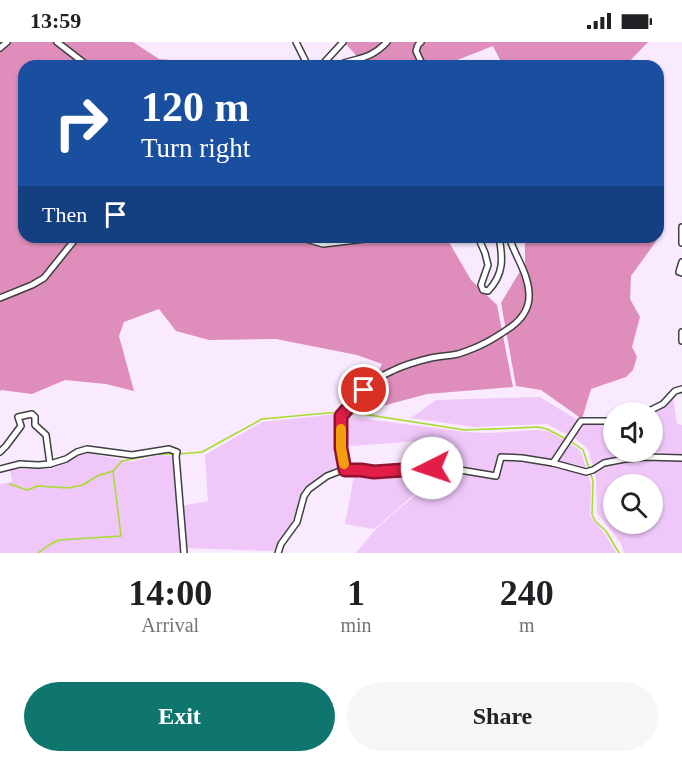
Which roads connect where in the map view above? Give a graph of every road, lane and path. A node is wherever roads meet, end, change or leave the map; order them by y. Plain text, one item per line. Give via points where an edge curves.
1 (7, 42) edge
2 (57, 42) edge
3 (296, 42) edge
4 (343, 42) edge
5 (387, 42) edge
6 (421, 42) edge
7 (0, 48) edge
8 (80, 60) edge
9 (305, 60) edge
10 (326, 60) edge
11 (359, 60) edge
12 (420, 60) edge
13 (682, 228) edge
14 (72, 243) edge
15 (481, 243) edge
16 (499, 243) edge
17 (512, 243) edge
18 (682, 243) edge
19 (682, 262) edge
20 (682, 273) edge
21 (0, 298) edge
22 (682, 333) edge
23 (682, 341) edge
24 (682, 389) edge
25 (663, 404) edge
26 (603, 421) edge
27 (0, 452) edge
28 (682, 458) edge
29 (553, 463) junction
30 (50, 464) junction
31 (0, 469) edge
32 (345, 470) junction
33 (184, 553) edge
34 (278, 553) edge

1 - 7 street
2 - 8 street
3 - 9 street
4 - 10 street
5 - 11 street
6 - 12 street via 416,51
13 - 18 street
14 - 21 street via 44,278
15 - 16 street via 488,266 481,285 488,291 497,281 501,267
17 - 32 street via 530,294 519,321 484,344 409,364 378,378 341,416
19 - 20 street
22 - 23 street
24 - 25 street
26 - 29 street via 581,421
27 - 30 street via 21,426 18,417 32,414 35,425 46,435
28 - 29 street via 624,459 586,472
29 - 32 street via 501,457 496,476 442,467
30 - 31 street
30 - 33 street via 87,450 132,455 169,449 177,452
32 - 34 street via 327,476 309,489 297,522

